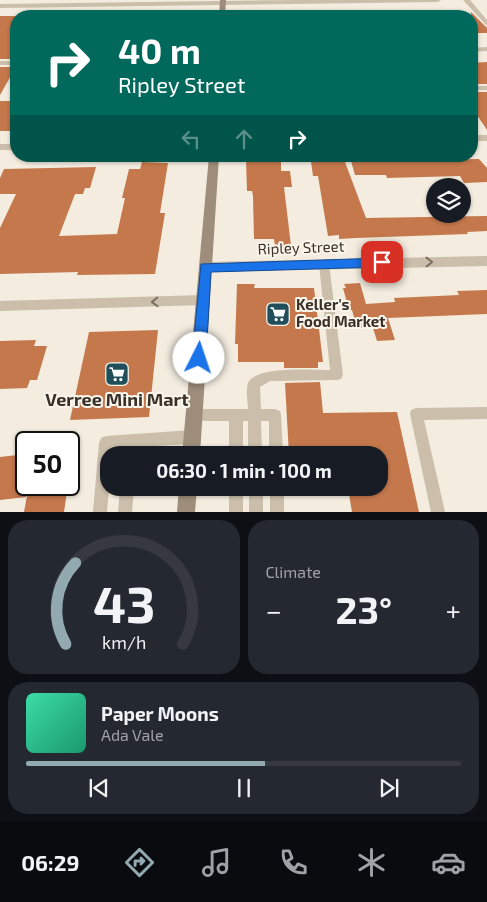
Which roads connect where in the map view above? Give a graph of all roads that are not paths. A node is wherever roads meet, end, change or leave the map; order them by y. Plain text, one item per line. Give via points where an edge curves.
1 (438, 0) edge
2 (466, 0) edge
3 (223, 2) edge
4 (0, 6) edge
5 (475, 10) edge
6 (478, 14) edge
7 (487, 24) edge
8 (214, 162) edge
9 (487, 261) edge
10 (324, 264) junction
11 (205, 267) junction
12 (203, 300) junction
13 (0, 306) edge
14 (487, 413) edge
15 (236, 414) junction
16 (254, 414) junction
17 (194, 415) junction
18 (192, 437) junction
19 (106, 446) edge
20 (119, 446) edge
21 (143, 446) edge
22 (192, 446) edge
23 (236, 446) edge
24 (255, 446) edge
25 (276, 446) edge
26 (101, 496) edge
27 (126, 496) edge
28 (187, 496) edge
29 (236, 496) edge
30 (256, 496) edge
31 (277, 496) edge
32 (100, 512) edge
33 (125, 512) edge
34 (186, 512) edge
35 (236, 512) edge
36 (256, 512) edge
37 (277, 512) edge
38 (438, 512) edge

1 - 3 street
2 - 5 street
3 - 4 street
6 - 7 street
8 - 11 main road
10 -> 9 street, Ripley Street
10 - 11 street, Ripley Street
10 - 16 lane via 337,375 270,376 254,384
11 - 12 main road
12 -> 13 street
12 - 17 main road
14 - 38 lane via 416,414
15 - 16 lane
15 - 17 lane
15 - 23 lane
16 - 24 lane
16 - 25 lane via 275,415
17 - 18 main road
18 - 21 lane
18 - 22 main road
19 - 20 lane
26 - 32 lane
27 - 33 lane
28 - 34 main road
29 - 35 lane
30 - 36 lane
31 - 37 lane

